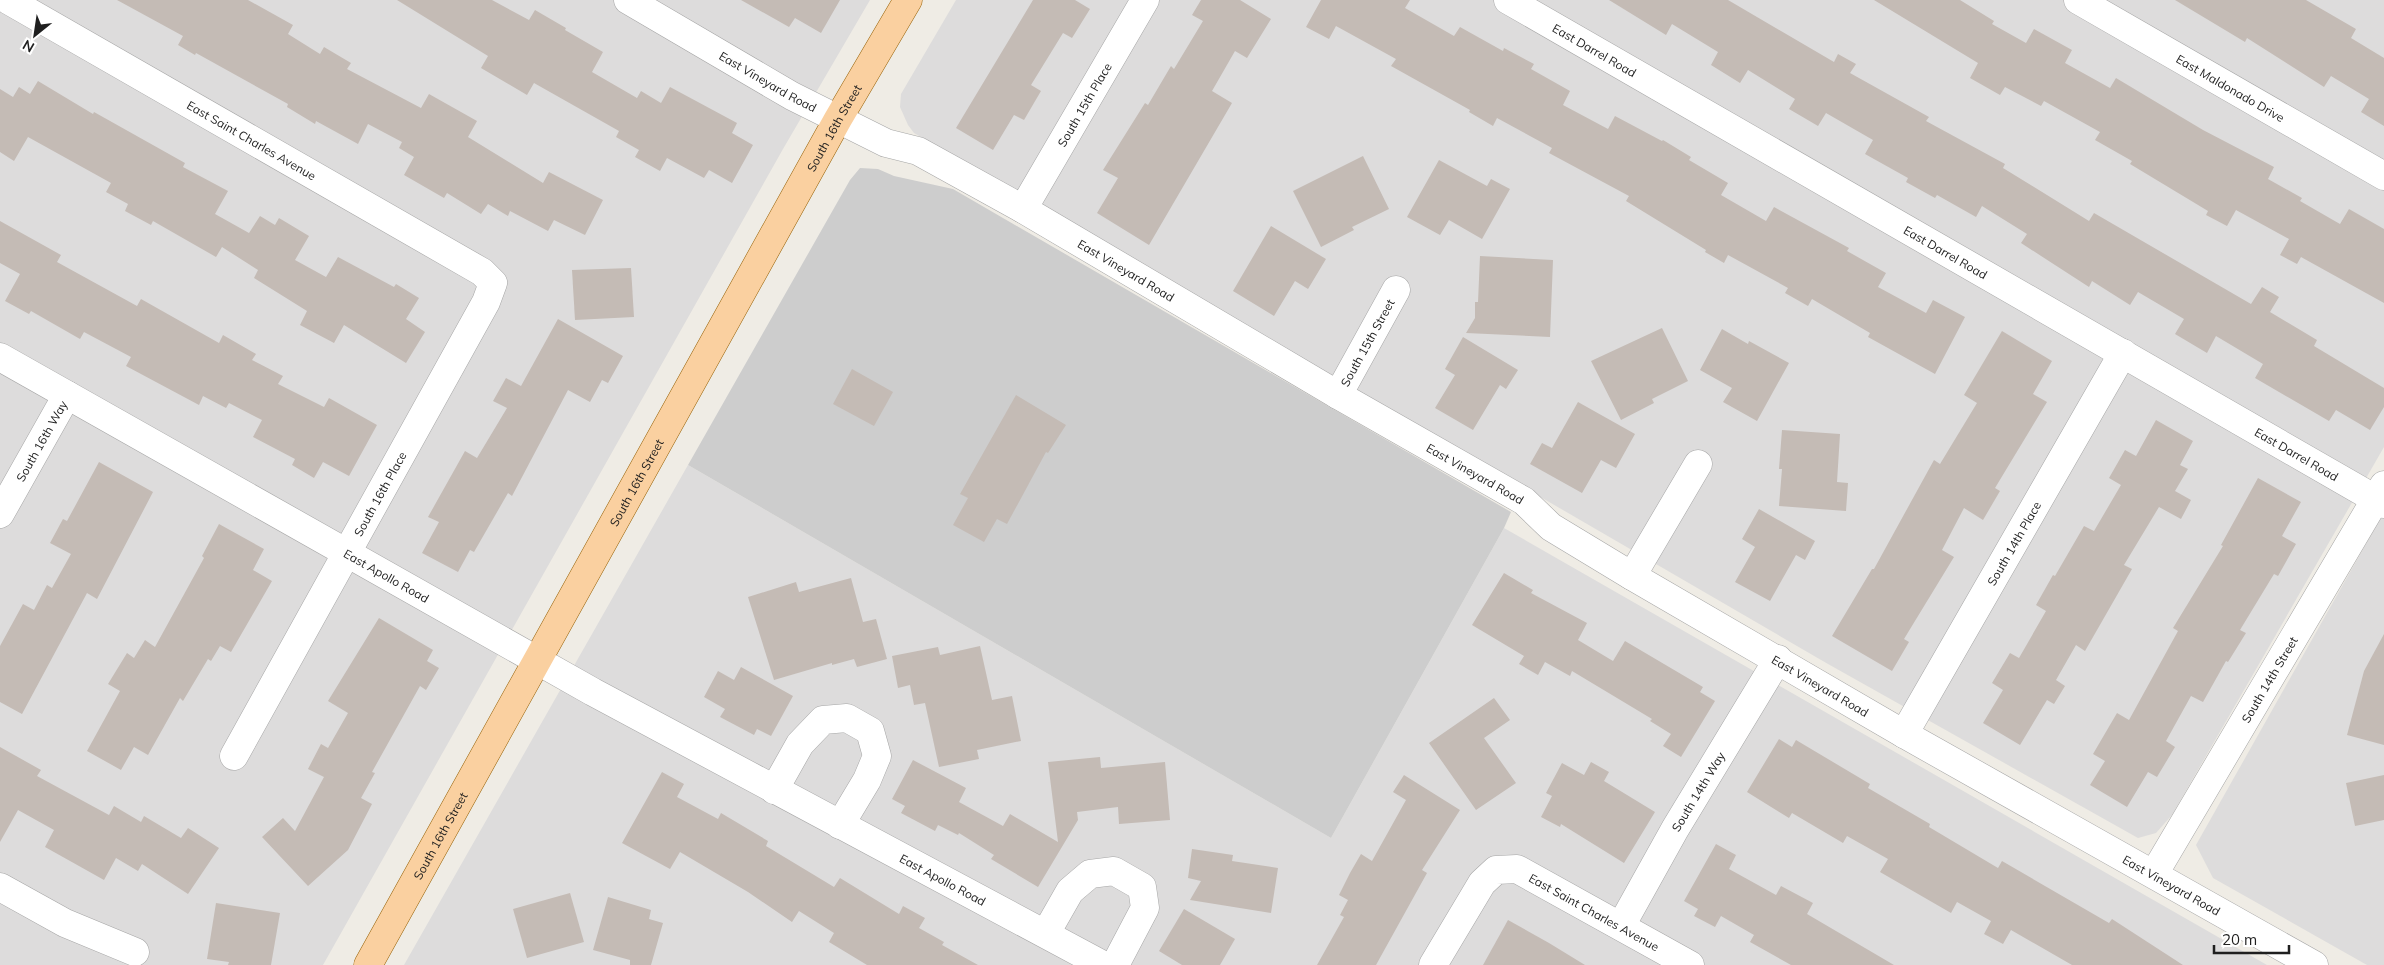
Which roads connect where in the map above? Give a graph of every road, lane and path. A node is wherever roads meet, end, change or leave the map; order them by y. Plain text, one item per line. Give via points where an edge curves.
1 (8, 0) edge
2 (628, 0) edge
3 (908, 0) edge
4 (1145, 0) edge
5 (1508, 0) edge
6 (2078, 0) edge
7 (838, 119) junction
8 (2384, 176) edge
9 (1023, 209) junction
10 (493, 283) joint
11 (1396, 290) dead end
12 (2123, 353) junction
13 (0, 357) edge
14 (67, 395) junction
15 (1338, 395) junction
16 (1698, 464) dead end
17 (2381, 496) edge
18 (0, 514) edge
19 (347, 554) junction
20 (1632, 576) junction
21 (1778, 659) junction
22 (538, 661) junction
23 (1904, 734) junction
24 (234, 756) dead end
25 (774, 790) junction
26 (840, 824) junction
27 (2154, 874) junction
28 (0, 886) edge
29 (1621, 926) junction
30 (1046, 933) junction
31 (135, 952) dead end
32 (368, 965) edge
33 (1103, 965) edge
34 (1115, 965) edge
35 (1433, 965) edge
36 (1690, 965) edge
37 (2314, 965) edge

1 - 10 street, East Saint Charles Avenue via 482,272
2 - 7 street, East Vineyard Road via 792,96
3 - 7 main road, South 16th Street
4 - 9 street, South 15th Place
5 - 12 street, East Darrel Road
6 - 8 street, East Maldonado Drive
7 - 9 street, East Vineyard Road via 886,143 918,151
7 - 22 main road, South 16th Street
9 - 15 street, East Vineyard Road
10 - 19 street, South 16th Place via 486,302
11 - 15 street, South 15th Street
12 - 17 street, East Darrel Road
12 - 23 street, South 14th Place
13 - 14 street, East Apollo Road
14 - 18 street, South 16th Way
14 - 19 street, East Apollo Road
15 - 20 street, East Vineyard Road via 1524,501 1551,527
16 - 20 street
17 - 27 street, South 14th Street
19 - 22 street, East Apollo Road
19 - 24 street, South 16th Place
20 - 21 street, East Vineyard Road
21 - 23 street, East Vineyard Road
21 - 29 street, South 14th Way via 1675,829
22 - 25 street, East Apollo Road
22 - 32 main road, South 16th Street
23 - 27 street, East Vineyard Road
25 - 26 street, East Apollo Road
25 - 26 street via 800,744 823,720 847,718 870,731 877,756 867,780
26 - 30 street, East Apollo Road
27 - 37 street, East Vineyard Road
28 - 31 street via 65,923
29 - 35 street, East Saint Charles Avenue via 1517,868 1496,870 1482,884
29 - 36 street, East Saint Charles Avenue
30 - 33 street, East Apollo Road
30 - 34 street via 1070,892 1090,874 1114,871 1142,887 1145,908

